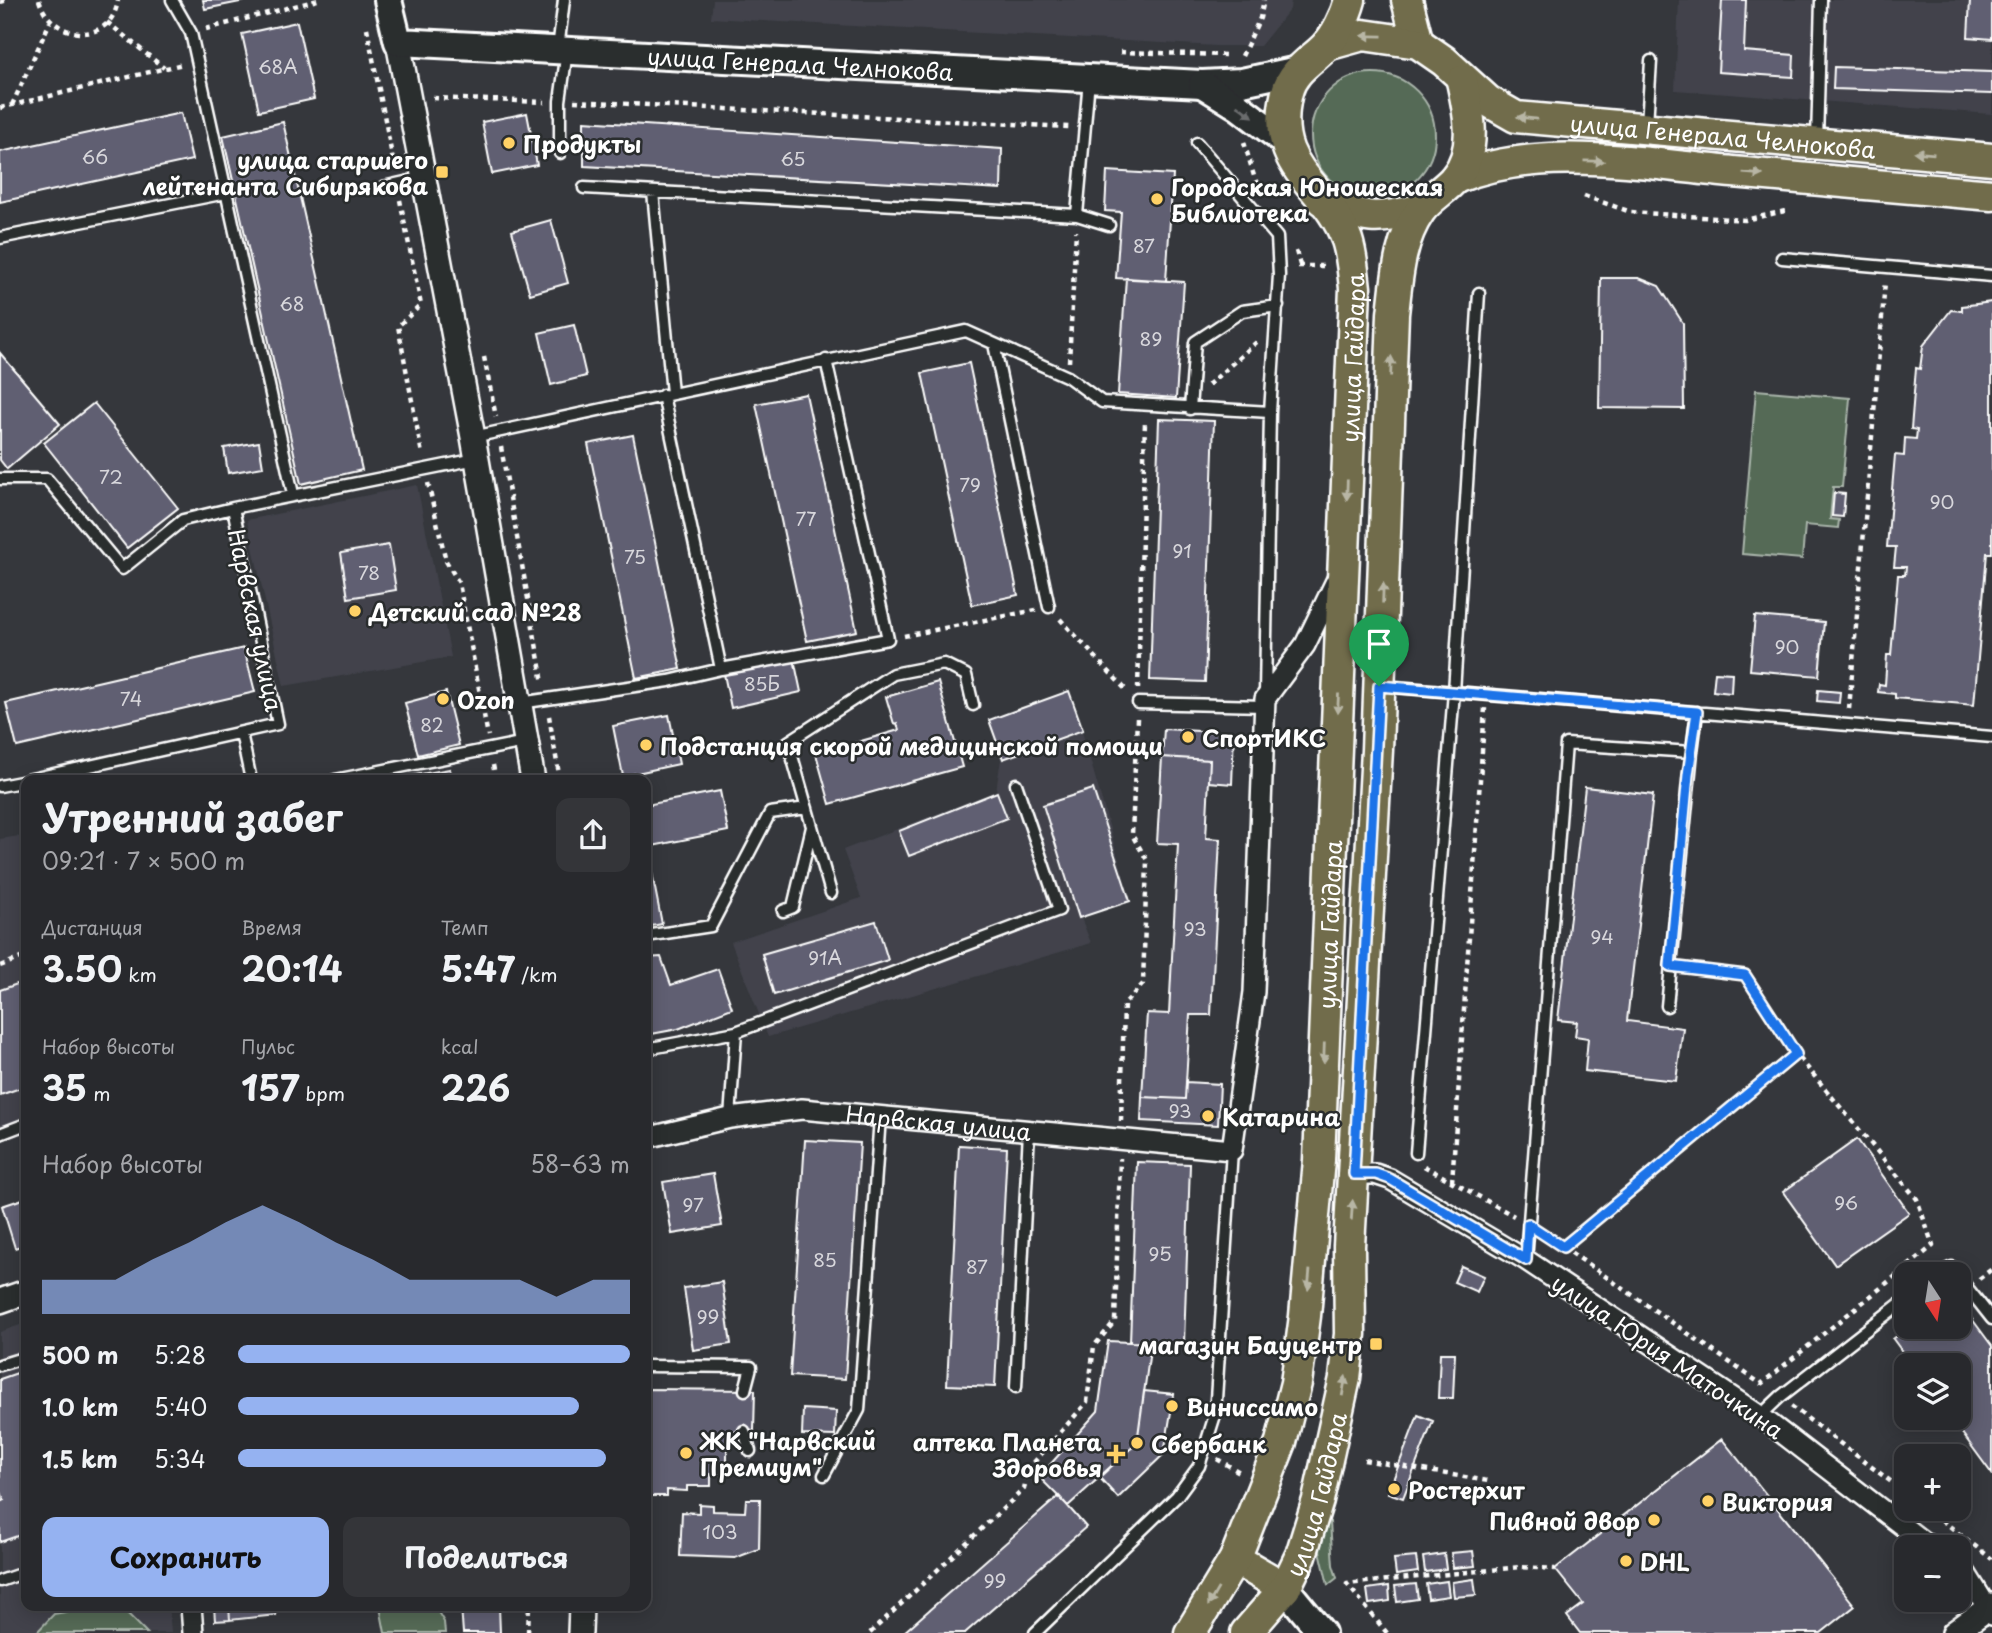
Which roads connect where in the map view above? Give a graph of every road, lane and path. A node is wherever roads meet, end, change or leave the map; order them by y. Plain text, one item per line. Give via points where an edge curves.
1 (9, 0) edge
2 (39, 0) edge
3 (118, 0) edge
4 (172, 0) edge
5 (318, 0) edge
6 (388, 0) edge
7 (564, 0) edge
8 (1264, 0) edge
9 (1350, 0) edge
10 (1407, 0) edge
11 (1821, 0) edge
12 (0, 2) edge
13 (365, 21) dead end
14 (50, 22) junction
15 (107, 22) junction
16 (191, 33) junction
17 (398, 42) junction
18 (1418, 43) junction
19 (1327, 45) junction
20 (562, 50) junction
21 (1244, 56) dead end
22 (197, 60) junction
23 (1651, 61) dead end
24 (165, 68) junction
25 (1298, 70) junction
26 (1089, 76) junction
27 (1462, 81) junction
28 (1202, 84) junction
29 (433, 98) dead end
30 (559, 100) junction
31 (12, 105) junction
32 (1240, 107) junction
33 (0, 108) edge
34 (1077, 128) dead end
35 (1647, 128) junction
36 (1285, 142) junction
37 (1197, 143) dead end
38 (1817, 144) junction
39 (560, 153) dead end
40 (1992, 159) edge
41 (424, 178) junction
42 (1455, 178) junction
43 (397, 184) junction
44 (383, 187) dead end
45 (584, 188) dead end
46 (653, 192) junction
47 (226, 193) junction
48 (1992, 195) edge
49 (1584, 196) dead end
50 (1267, 199) dead end
51 (1322, 200) junction
52 (1421, 209) junction
53 (1786, 211) dead end
54 (1077, 215) junction
55 (1109, 225) dead end
56 (0, 238) edge
57 (1294, 244) dead end
58 (1782, 258) dead end
59 (1329, 266) dead end
60 (1886, 267) junction
61 (1992, 276) edge
62 (1479, 293) dead end
63 (1278, 306) junction
64 (1275, 330) junction
65 (994, 344) junction
66 (826, 360) junction
67 (1068, 377) junction
68 (667, 394) junction
69 (1191, 397) junction
70 (1145, 407) junction
71 (1190, 409) junction
72 (1270, 412) junction
73 (474, 448) junction
74 (425, 468) junction
75 (0, 480) edge
76 (293, 494) junction
77 (233, 508) junction
78 (1345, 562) junction
79 (1049, 607) junction
80 (888, 639) junction
81 (721, 669) junction
82 (1379, 686) junction
83 (1454, 692) junction
84 (1486, 695) junction
85 (545, 697) junction
86 (1264, 702) junction
87 (519, 703) junction
88 (1138, 703) junction
89 (973, 705) dead end
90 (1697, 712) junction
91 (1848, 725) junction
92 (241, 733) junction
93 (1992, 737) edge
94 (526, 742) junction
95 (491, 749) junction
96 (1692, 752) junction
97 (54, 775) edge
98 (250, 775) edge
99 (360, 775) edge
100 (495, 775) edge
101 (532, 775) edge
102 (559, 775) edge
103 (21, 782) edge
104 (1016, 784) dead end
105 (0, 786) edge
106 (807, 808) junction
107 (812, 826) junction
108 (831, 894) dead end
109 (783, 911) dead end
110 (651, 935) edge
111 (21, 958) edge
112 (0, 966) edge
113 (1670, 966) junction
114 (1667, 1006) dead end
115 (736, 1032) junction
116 (651, 1048) edge
117 (1796, 1054) junction
118 (880, 1117) junction
119 (730, 1118) junction
120 (21, 1126) edge
121 (1029, 1131) junction
122 (0, 1134) edge
123 (651, 1138) edge
124 (1121, 1140) junction
125 (1233, 1150) junction
126 (1417, 1158) joint
127 (1354, 1174) junction
128 (1452, 1182) junction
129 (1528, 1224) junction
130 (1563, 1247) junction
131 (1526, 1260) junction
132 (1971, 1293) edge
133 (21, 1294) edge
134 (0, 1301) edge
135 (1894, 1308) edge
136 (1992, 1319) edge
137 (21, 1359) edge
138 (0, 1365) edge
139 (651, 1366) edge
140 (1761, 1384) junction
141 (1016, 1387) dead end
142 (745, 1390) dead end
143 (1780, 1397) junction
144 (1760, 1416) junction
145 (744, 1431) dead end
146 (750, 1451) dead end
147 (1204, 1451) junction
148 (1364, 1460) dead end
149 (824, 1475) dead end
150 (1253, 1478) dead end
151 (1488, 1481) dead end
152 (1894, 1484) edge
153 (1943, 1521) edge
154 (1914, 1535) edge
155 (1235, 1559) junction
156 (1992, 1559) edge
157 (1555, 1569) dead end
158 (21, 1574) edge
159 (0, 1581) edge
160 (1971, 1581) edge
161 (1285, 1588) junction
162 (1991, 1610) edge
163 (191, 1611) edge
164 (529, 1611) edge
165 (581, 1611) edge
166 (193, 1633) edge
167 (528, 1633) edge
168 (580, 1633) edge
169 (870, 1633) edge
170 (1035, 1633) edge
171 (1190, 1633) edge
172 (1246, 1633) edge
173 (1322, 1633) edge
174 (1387, 1633) edge
175 (1954, 1633) edge

1 - 12 path
2 - 14 path
3 - 15 path
4 - 16 lane
5 - 16 path
6 - 17 main road
7 - 20 lane
8 - 21 path
9 - 19 main road, улица Гайдара
10 - 18 main road
11 - 38 lane
13 - 43 path
14 - 15 path via 77,34
14 - 31 path
15 - 24 path
16 - 22 lane
17 - 20 main road, улица Генерала Челнокова
17 - 41 street
18 -> 19 main road, улица Гайдара via 1363,35
18 - 27 main road, улица Гайдара
19 - 25 main road, улица Гайдара
20 - 26 main road, улица Генерала Челнокова
20 - 30 lane
22 - 24 path
22 - 47 lane
23 - 35 lane
24 - 31 path
25 - 28 main road, улица Генерала Челнокова via 1242,82
25 - 36 main road, улица Гайдара via 1287,90
26 - 28 main road, улица Генерала Челнокова
26 - 54 lane
35 -> 27 main road, улица Генерала Челнокова via 1516,117
27 - 42 main road, улица Гайдара via 1471,120 1469,155
28 - 32 main road, улица Генерала Челнокова
29 - 30 path
30 - 34 path
30 - 39 lane
31 - 33 path
32 -> 36 main road, улица Генерала Челнокова
32 - 50 path via 1234,127
35 - 38 main road, улица Генерала Челнокова
36 - 51 main road, улица Гайдара via 1293,163
37 - 63 lane via 1277,237
40 -> 38 main road, улица Генерала Челнокова
41 - 43 lane
41 - 73 street
42 -> 48 main road, улица Генерала Челнокова via 1485,166 1514,162 1597,160
42 - 52 main road, улица Гайдара
43 - 44 lane
43 - 74 path via 421,304 398,326
45 - 46 lane
46 - 54 lane
46 - 68 lane
47 - 56 lane
47 - 76 lane
49 - 53 path via 1631,212 1745,219
51 - 52 main road, улица Гайдара via 1354,215 1384,219
51 -> 78 main road, улица Гайдара via 1346,239 1355,288
82 -> 52 main road, улица Гайдара via 1398,268
54 - 55 lane
54 - 67 path
57 - 59 path via 1300,265
58 - 60 lane
60 - 61 lane
60 - 91 path
62 - 83 lane
63 - 64 lane
63 - 69 lane via 1242,311 1195,342
64 - 69 path
64 - 72 lane
65 - 66 lane, Нарвская улица via 966,331
65 - 67 lane, Нарвская улица
65 - 79 lane
66 - 68 lane, Нарвская улица
66 - 80 lane
67 - 70 lane, Нарвская улица via 1102,402
68 - 73 lane, Нарвская улица
68 - 81 lane
69 - 71 lane
70 - 71 lane, Нарвская улица
70 - 88 path
71 - 72 lane, Нарвская улица
72 - 86 lane
73 - 74 lane, Нарвская улица
73 - 87 street
74 - 76 lane, Нарвская улица
74 - 95 path via 446,561 459,583
75 - 77 lane via 47,479 122,569 183,520
76 - 77 lane, Нарвская улица
77 - 92 lane, Нарвская улица via 278,724
78 - 86 street via 1310,636
78 -> 155 main road, улица Гайдара via 1319,1160 1305,1316 1296,1383 1281,1442
79 - 80 path
79 - 88 path
80 - 81 lane
81 - 85 lane via 669,681
82 - 83 lane
82 - 127 main road, улица Гайдара
83 - 84 lane
83 - 126 lane
84 - 90 lane
84 - 128 path
85 - 87 lane
85 - 102 path
86 - 88 lane
86 - 125 street via 1254,992
87 - 94 street
88 - 124 path via 1132,835 1147,860 1143,984 1124,1004
89 - 106 lane via 966,676 944,664 893,674 788,742
90 - 91 lane
90 - 96 lane
91 - 93 lane
92 - 97 lane, Нарвская улица
92 - 98 lane
94 - 95 lane
94 - 101 street
95 - 99 lane
95 - 100 path
96 - 113 lane
96 - 129 lane via 1566,744
103 - 105 lane, Нарвская улица
104 - 115 lane via 1059,909
106 - 107 lane
106 - 110 lane via 770,813 711,926
107 - 108 lane
107 - 109 lane via 793,907
111 - 112 path
113 - 114 lane
113 - 117 path via 1745,975
115 - 116 lane
115 - 119 lane
117 - 130 path
117 - 140 path via 1917,1199 1933,1246
118 - 119 street, Нарвская улица via 802,1109
118 - 121 street, Нарвская улица
118 - 149 lane via 859,1410
119 - 123 street, Нарвская улица
120 - 122 lane
121 - 124 street, Нарвская улица
121 - 141 lane
124 - 125 street, Нарвская улица
124 - 169 path via 1115,1321 1094,1346 1087,1402 1028,1469 1024,1489
125 - 147 lane via 1216,1415
126 - 128 path
127 - 131 street, улица Юрия Маточкина via 1390,1179
161 -> 127 main road, улица Гайдара via 1318,1500 1345,1378
128 - 129 path
129 - 130 path
129 - 131 lane
130 - 140 path
131 - 144 street, улица Юрия Маточкина
132 - 136 lane
133 - 134 street
135 - 143 lane
137 - 138 lane
139 - 142 lane via 751,1367
140 - 143 path
143 - 144 lane
143 - 152 path
144 - 154 street, улица Юрия Маточкина
145 - 146 lane
147 - 150 path
147 - 170 lane via 1177,1496
148 - 151 path
153 - 156 path
155 - 161 main road
155 -> 171 main road, улица Гайдара
157 - 174 path via 1520,1567 1347,1584
158 - 159 lane
160 - 162 street
161 - 172 main road, улица Гайдара
161 - 173 main road
162 - 175 street
163 - 166 street
164 - 167 path
165 - 168 street

